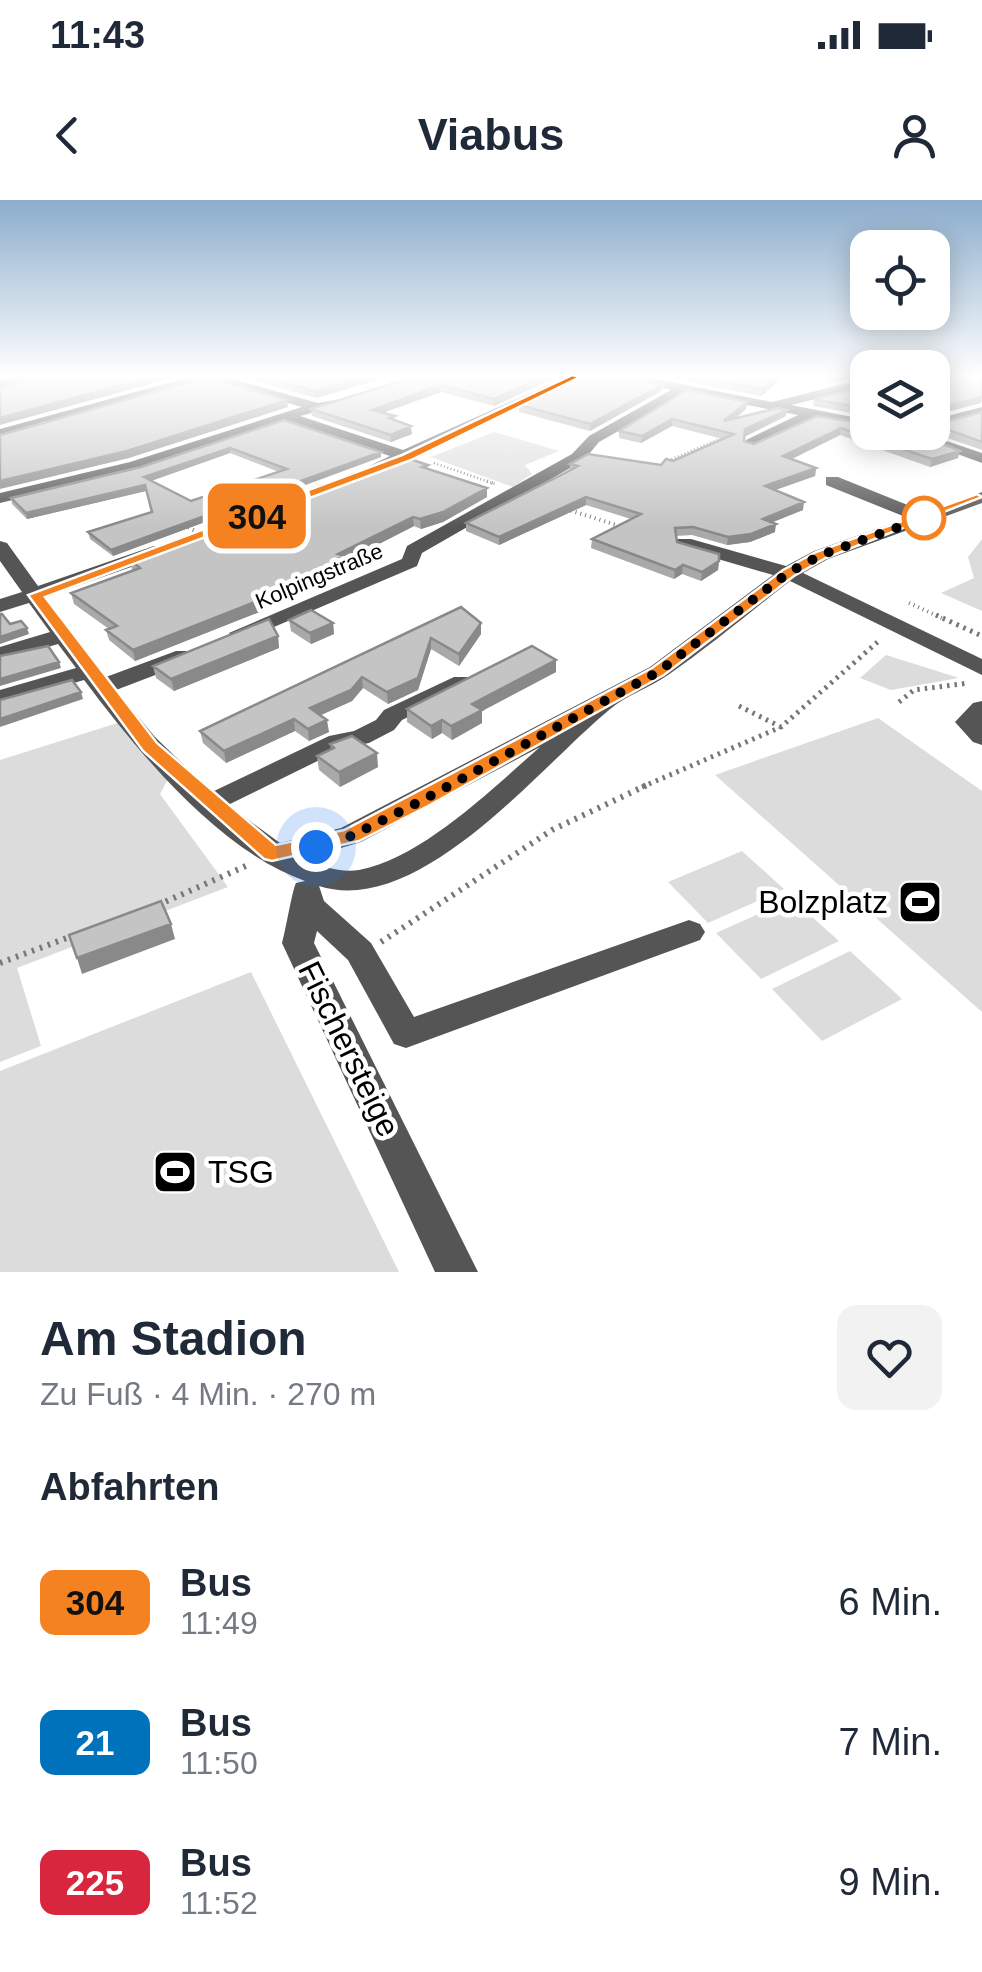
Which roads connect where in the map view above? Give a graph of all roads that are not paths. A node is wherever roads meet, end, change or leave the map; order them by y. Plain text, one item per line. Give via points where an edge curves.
1 (25, 427) edge
2 (252, 427) edge
3 (317, 427) edge
4 (471, 427) edge
5 (615, 427) edge
6 (786, 427) edge
7 (0, 434) edge
8 (349, 438) junction
9 (751, 444) edge
10 (322, 446) edge
11 (950, 447) edge
12 (407, 458) junction
13 (982, 458) edge
14 (832, 481) dead end
15 (357, 483) edge
16 (982, 497) edge
17 (0, 498) edge
18 (924, 518) junction
19 (203, 535) edge
20 (684, 543) edge
21 (0, 547) edge
22 (788, 573) junction
23 (36, 595) junction
24 (0, 606) edge
25 (64, 635) junction
26 (0, 654) edge
27 (982, 668) edge
28 (97, 678) junction
29 (462, 682) edge
30 (0, 698) edge
31 (602, 703) junction
32 (982, 708) edge
33 (982, 737) edge
34 (211, 802) junction
35 (272, 854) junction
36 (307, 888) junction
37 (689, 932) dead end
38 (457, 1272) edge

1 - 7 street
2 - 17 street via 135,466
3 - 8 street
4 - 12 street
5 - 28 street, Kolpingstraße via 585,446 592,454 414,550 410,562 210,646
6 - 9 street
8 - 10 street
8 - 12 street
11 - 13 street
12 - 15 street
14 - 18 street
16 - 18 street
18 - 22 street
19 - 23 street
20 - 22 street
21 - 23 street
22 - 27 street
22 - 31 street via 658,672
23 - 24 street
23 - 25 street
25 - 26 street
25 - 28 street
28 - 30 street, Kolpingstraße
28 - 34 street via 150,747
29 - 34 street via 393,714 360,738 338,741
31 - 35 street via 351,836
31 - 36 street via 513,784 413,858 355,881
32 - 33 street via 967,722
34 - 35 street
35 - 36 street
36 - 37 street via 360,952 406,1034
36 - 38 street, Fischersteige via 298,943

